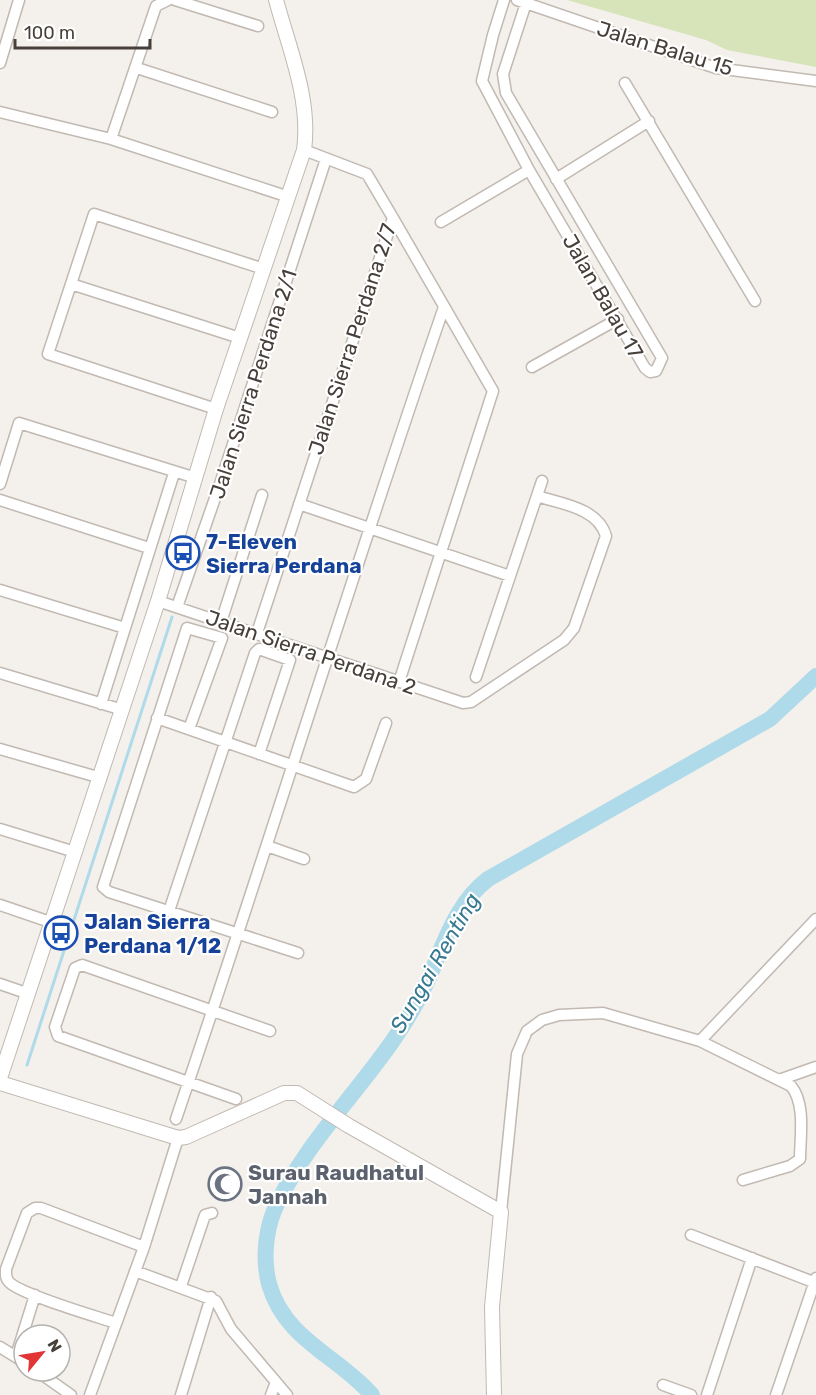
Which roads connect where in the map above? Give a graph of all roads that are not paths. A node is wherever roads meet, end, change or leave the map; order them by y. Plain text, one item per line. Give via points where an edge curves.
1 (19, 0) edge
2 (166, 0) edge
3 (175, 0) edge
4 (276, 0) edge
5 (504, 0) edge
6 (521, 2) edge
7 (258, 26) dead end
8 (5, 29) edge
9 (0, 63) edge
10 (137, 68) junction
11 (816, 81) edge
12 (626, 83) dead end
13 (0, 112) edge
14 (272, 112) dead end
15 (649, 121) junction
16 (111, 139) junction
17 (304, 150) junction
18 (326, 159) junction
19 (529, 170) junction
20 (556, 179) junction
21 (289, 197) junction
22 (393, 218) junction
23 (441, 222) dead end
24 (264, 269) junction
25 (71, 284) junction
26 (755, 301) dead end
27 (444, 307) junction
28 (618, 319) junction
29 (240, 338) junction
30 (532, 367) dead end
31 (216, 409) junction
32 (174, 473) junction
33 (196, 478) junction
34 (542, 481) dead end
35 (0, 484) edge
36 (262, 495) dead end
37 (537, 496) junction
38 (0, 500) edge
39 (299, 504) junction
40 (368, 528) junction
41 (149, 548) junction
42 (440, 552) junction
43 (510, 576) junction
44 (0, 590) edge
45 (159, 601) junction
46 (177, 607) junction
47 (221, 622) junction
48 (125, 628) junction
49 (257, 633) junction
50 (327, 658) junction
51 (0, 673) edge
52 (476, 677) dead end
53 (399, 682) junction
54 (101, 704) junction
55 (123, 710) junction
56 (157, 718) junction
57 (386, 723) dead end
58 (189, 729) junction
59 (226, 742) junction
60 (0, 749) edge
61 (259, 754) junction
62 (294, 766) junction
63 (101, 778) junction
64 (0, 829) edge
65 (267, 846) junction
66 (75, 852) junction
67 (304, 859) dead end
68 (0, 905) edge
69 (169, 911) junction
70 (816, 918) edge
71 (53, 922) junction
72 (238, 933) junction
73 (298, 953) dead end
74 (0, 984) edge
75 (29, 994) junction
76 (212, 1010) junction
77 (270, 1031) dead end
78 (700, 1041) junction
79 (816, 1067) edge
80 (779, 1080) junction
81 (0, 1081) edge
82 (188, 1082) junction
83 (236, 1100) dead end
84 (176, 1119) dead end
85 (178, 1138) junction
86 (743, 1180) dead end
87 (501, 1212) junction
88 (212, 1213) dead end
89 (691, 1235) dead end
90 (144, 1247) junction
91 (752, 1258) junction
92 (135, 1271) junction
93 (3, 1280) edge
94 (815, 1281) edge
95 (181, 1286) junction
96 (35, 1295) junction
97 (211, 1297) junction
98 (225, 1319) junction
99 (28, 1323) edge
100 (116, 1323) junction
101 (202, 1325) junction
102 (276, 1382) junction
103 (54, 1383) edge
104 (663, 1384) dead end
105 (71, 1395) edge
106 (90, 1395) edge
107 (181, 1395) edge
108 (272, 1395) edge
109 (287, 1395) edge
110 (494, 1395) edge
111 (691, 1395) edge
112 (707, 1395) edge
113 (776, 1395) edge

1 - 8 street
2 - 10 street via 156,6
3 - 7 street
4 - 17 street via 305,112
5 - 19 street, Jalan Balau 17 via 482,81
6 - 11 street, Jalan Balau 15 via 716,68
6 - 20 street, Jalan Balau 17 via 503,82
8 - 9 street
10 - 14 street
10 - 16 street
12 - 15 street
13 - 16 street
15 - 20 street
15 - 26 street
16 - 21 street
17 - 18 street, Jalan Sierra Perdana 2/7
17 - 21 street
18 - 22 street, Jalan Sierra Perdana 2/7 via 367,174
18 - 46 street, Jalan Sierra Perdana 2/1
19 - 23 street
19 - 28 street, Jalan Balau 17
20 - 28 street, Jalan Balau 17 via 662,358 656,370 650,372 645,368
21 - 24 street
22 - 27 street
22 - 39 street, Jalan Sierra Perdana 2/7
24 - 25 street via 94,214
24 - 29 street
25 - 29 street
25 - 31 street via 48,354
27 - 40 street
27 - 42 street via 493,392
28 - 30 street
29 - 31 street
31 - 33 street
32 - 33 street
32 - 35 street via 19,423
32 - 41 street
33 - 45 street
34 - 37 street
36 - 47 street
37 - 43 street
37 - 53 street, Jalan Sierra Perdana 2 via 592,514 604,528 606,536 574,628 564,640 471,702 463,703
38 - 41 street
39 - 40 street
39 - 49 street, Jalan Sierra Perdana 2/7
40 - 42 street
40 - 50 street
41 - 48 street
42 - 43 street
42 - 53 street
43 - 52 street
44 - 48 street
45 - 46 street, Jalan Sierra Perdana 2
45 - 55 street
46 - 47 street, Jalan Sierra Perdana 2
47 - 49 street, Jalan Sierra Perdana 2
48 - 54 street
49 - 50 street, Jalan Sierra Perdana 2
50 - 53 street, Jalan Sierra Perdana 2
50 - 62 street
51 - 54 street
54 - 55 street
55 - 63 street
56 - 58 street
56 - 58 street via 187,628 222,638
56 - 69 street via 103,887
57 - 62 street via 366,778 354,786
58 - 59 street
59 - 61 street
59 - 61 street via 255,653 259,649 288,658
59 - 69 street
60 - 63 street
61 - 62 street
62 - 65 street
63 - 66 street
64 - 66 street
65 - 67 street
65 - 72 street
66 - 71 street
68 - 71 street
69 - 72 street
70 - 78 street
71 - 75 street
72 - 73 street
72 - 76 street
74 - 75 street
75 - 81 street
76 - 77 street
76 - 82 street
76 - 82 street via 82,965 75,968 55,1027 58,1036
78 - 80 street
78 - 87 street via 603,1013 559,1015 542,1020 527,1032 517,1054
79 - 80 street
80 - 86 street via 791,1086 800,1106 800,1159 790,1166
81 - 85 street
82 - 83 street
82 - 84 street
85 - 87 street via 284,1093 297,1093
85 - 90 street
87 - 110 street via 492,1307
88 - 95 street via 205,1215
89 - 91 street
90 - 92 street
90 - 93 street via 35,1208 27,1213
91 - 94 street
91 - 112 street
92 - 95 street
92 - 100 street
93 - 96 street
94 - 113 street
95 - 97 street
96 - 99 street
96 - 100 street
97 - 98 street via 220,1304
97 - 101 street
98 - 101 street via 212,1319
98 - 102 street
100 - 106 street
101 - 107 street
102 - 108 street
102 - 109 street
103 - 105 street
104 - 111 street

